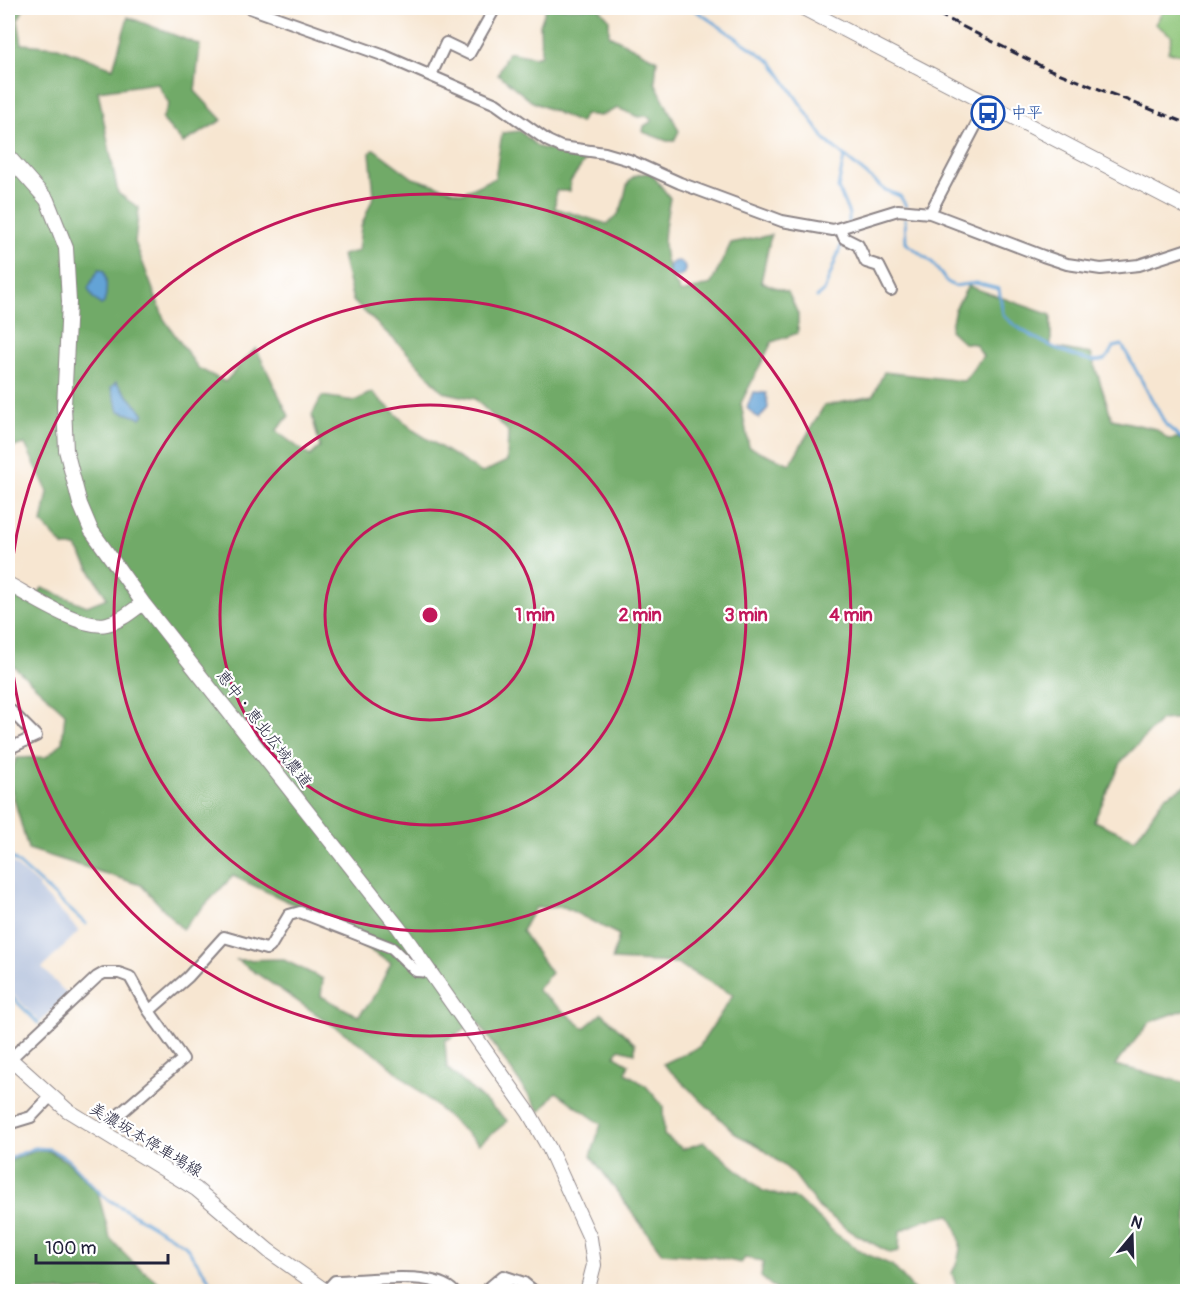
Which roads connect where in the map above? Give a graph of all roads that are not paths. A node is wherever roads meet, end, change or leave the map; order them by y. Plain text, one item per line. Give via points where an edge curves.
1 (250, 8) edge
2 (495, 8) edge
3 (803, 8) edge
4 (269, 10) edge
5 (431, 75) junction
6 (987, 104) junction
7 (8, 156) edge
8 (1188, 208) edge
9 (930, 213) junction
10 (840, 228) junction
11 (1188, 249) edge
12 (891, 290) dead end
13 (8, 584) edge
14 (144, 603) junction
15 (8, 708) edge
16 (8, 749) edge
17 (432, 972) junction
18 (149, 1011) junction
19 (8, 1059) edge
20 (50, 1097) junction
21 (8, 1124) edge
22 (100, 1131) junction
23 (509, 1278) junction
24 (326, 1291) edge
25 (454, 1292) edge
26 (484, 1292) edge
27 (498, 1292) edge
28 (535, 1292) edge
29 (587, 1292) edge

1 - 4 street
2 - 5 street via 469,54 446,43
3 - 6 street
4 - 5 street
5 - 10 street via 496,104 561,147 629,160 782,221 823,230
6 - 8 street
6 - 9 street
7 - 14 street, 恵中・恵北広域農道 via 47,200 66,248 66,450 80,504 91,530
9 - 10 street via 898,210
9 - 11 street via 1043,256 1084,267 1114,270
10 - 12 street via 844,238 858,245 866,262 879,267
13 - 14 street via 88,625 118,621
14 - 17 street, 恵中・恵北広域農道
15 - 16 street via 36,736
17 - 18 street via 416,971 392,948 300,912 289,915 266,949 224,937
17 - 29 street, 恵中・恵北広域農道 via 549,1148 593,1247 593,1276
18 - 19 street via 130,977 104,973
18 - 22 street via 183,1059
19 - 20 street, 美濃坂本停車場線
20 - 21 street via 31,1117
20 - 22 street, 美濃坂本停車場線
22 - 24 street, 美濃坂本停車場線 via 196,1189 269,1251
23 - 26 street via 503,1276
23 - 27 street
23 - 28 street
24 - 25 street via 335,1281 401,1277 445,1284

